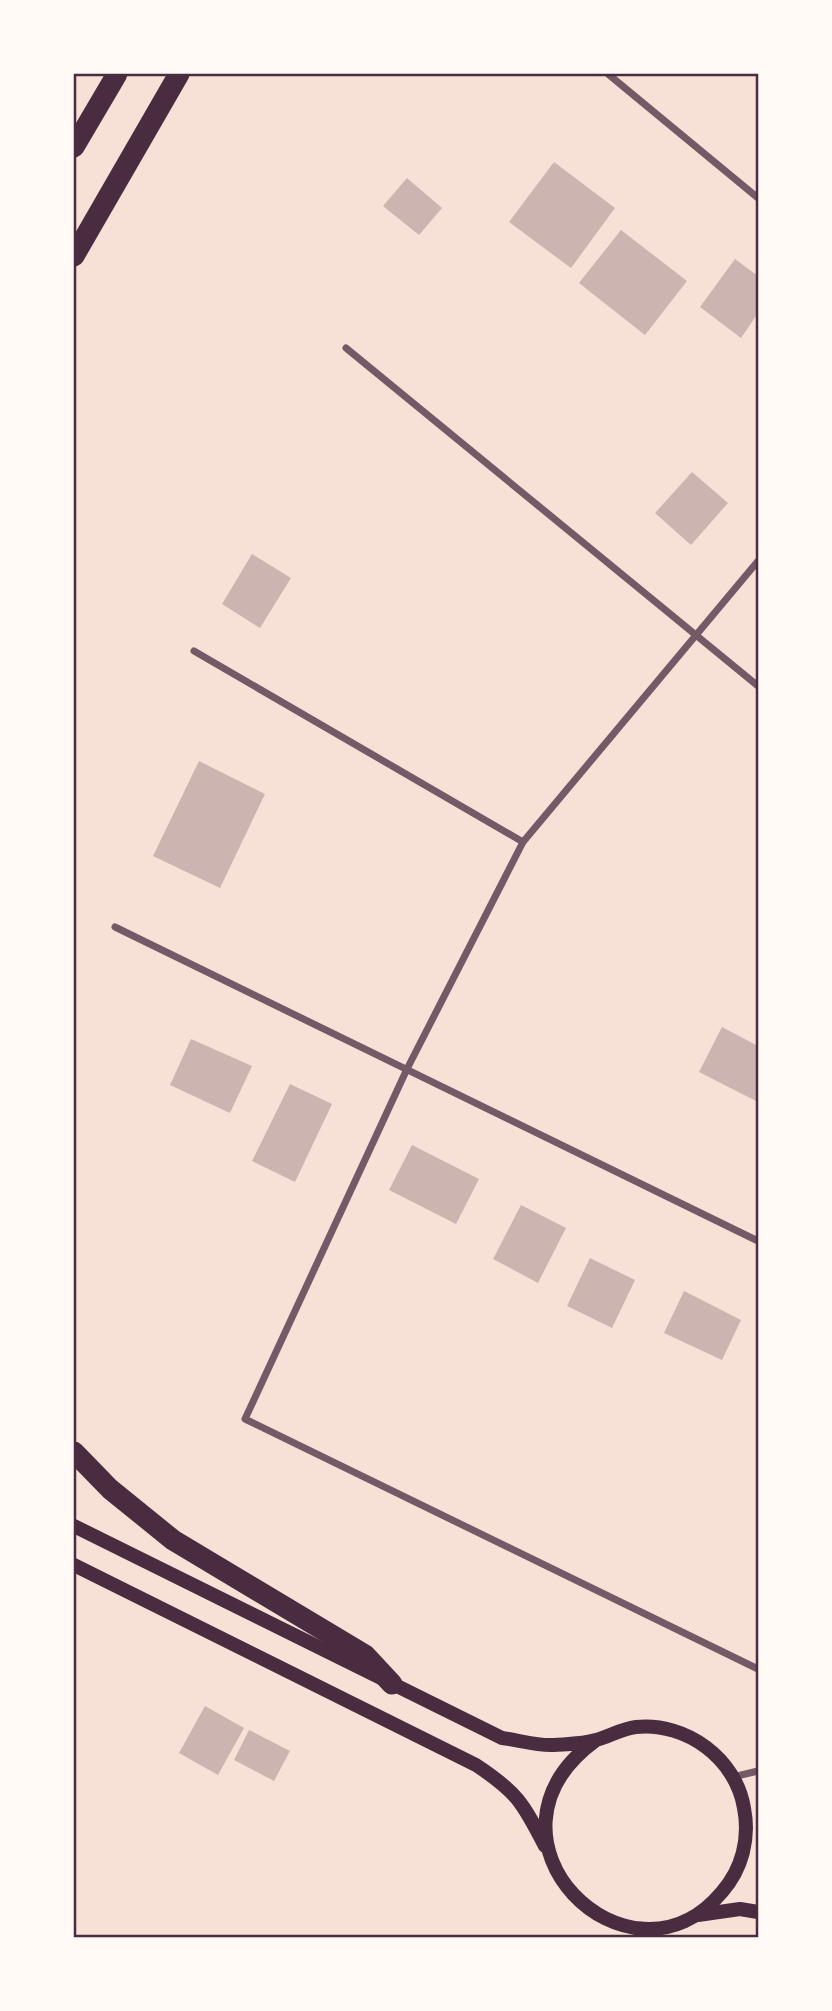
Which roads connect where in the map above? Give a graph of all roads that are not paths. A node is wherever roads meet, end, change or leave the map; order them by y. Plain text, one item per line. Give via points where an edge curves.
1 (117, 74) edge
2 (179, 74) edge
3 (608, 74) edge
4 (74, 146) edge
5 (758, 198) edge
6 (74, 256) edge
7 (346, 348) dead end
8 (758, 561) edge
9 (697, 635) junction
10 (194, 650) dead end
11 (758, 686) edge
12 (523, 842) junction
13 (115, 927) dead end
14 (407, 1069) junction
15 (758, 1241) edge
16 (74, 1452) edge
17 (74, 1526) edge
18 (74, 1565) edge
19 (758, 1669) edge
20 (392, 1684) junction
21 (596, 1740) junction
22 (758, 1771) edge
23 (733, 1777) junction
24 (743, 1798) junction
25 (758, 1835) edge
26 (550, 1857) junction
27 (758, 1912) edge
28 (696, 1915) junction

1 - 4 highway
2 - 6 highway
3 - 5 street
7 - 9 street
8 - 9 street
9 - 11 street
9 - 12 street
10 - 12 street
12 - 14 street
13 - 14 street
14 - 15 street
14 - 19 street via 245,1419
16 - 20 highway via 110,1489 173,1540 365,1655
17 - 20 main road
18 - 26 main road via 476,1765 507,1786 525,1807
20 - 21 main road via 502,1738 552,1745
21 - 23 main road via 638,1727 672,1731 703,1744
21 - 26 main road via 577,1753 552,1791 546,1835
22 - 23 street
23 - 24 main road
24 - 25 main road
24 - 28 main road via 746,1843 740,1864 715,1901
26 - 28 main road via 572,1896 610,1921 654,1928
27 - 28 main road via 740,1909

